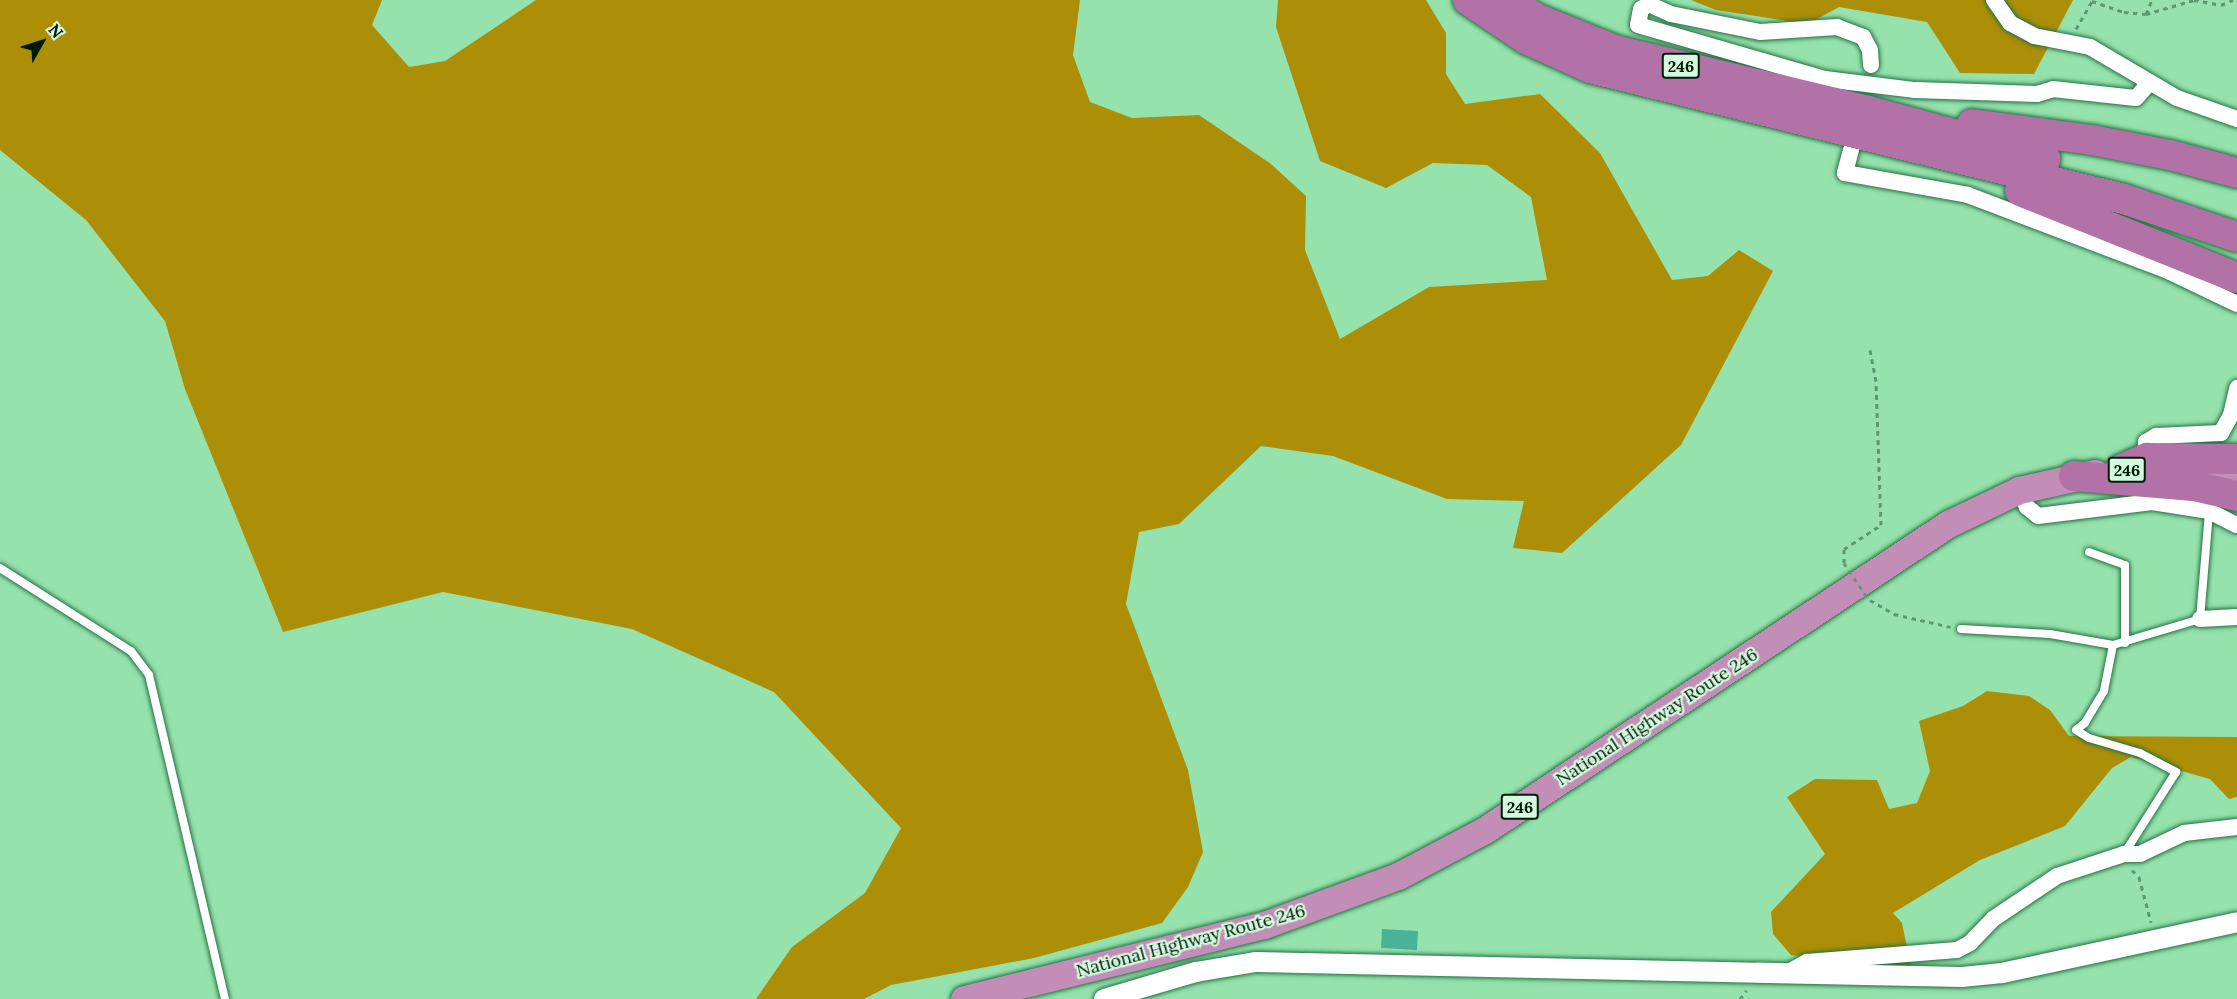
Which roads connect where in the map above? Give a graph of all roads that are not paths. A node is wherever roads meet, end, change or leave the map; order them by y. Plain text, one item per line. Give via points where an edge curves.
1 (1468, 0) edge
2 (1505, 0) edge
3 (1994, 0) edge
4 (1871, 65) dead end
5 (2149, 83) junction
6 (2237, 119) edge
7 (1860, 132) junction
8 (2237, 173) edge
9 (2237, 217) edge
10 (2237, 237) edge
11 (2237, 278) edge
12 (2237, 304) edge
13 (2237, 388) edge
14 (2147, 458) junction
15 (2237, 459) edge
16 (2120, 470) junction
17 (2074, 476) junction
18 (2237, 477) edge
19 (2019, 490) junction
20 (2237, 496) edge
21 (2209, 512) junction
22 (2237, 525) edge
23 (2089, 552) dead end
24 (0, 568) edge
25 (2237, 617) edge
26 (2200, 619) junction
27 (1961, 629) road end
28 (2125, 643) junction
29 (2113, 645) junction
30 (2237, 827) edge
31 (2121, 855) junction
32 (2237, 922) edge
33 (1787, 973) junction
34 (225, 999) edge
35 (964, 999) edge
36 (1104, 999) edge

1 - 7 highway via 1526,39 1590,68
2 - 7 highway, 246 via 1538,19 1615,50
3 - 5 street via 2010,23 2034,36 2090,47
4 - 5 street via 1870,50 1863,37 1837,27 1760,32 1671,14 1649,4 1641,9 1638,25 1825,79 1915,90 2037,94 2053,89 2136,98
5 - 6 street
7 - 8 highway via 2092,140
7 - 9 highway via 2143,185
7 - 10 highway via 2124,199
7 - 11 highway via 2036,196
7 - 12 street via 1845,173 1968,195 2168,271
13 - 14 street via 2231,415 2221,433 2156,436 2146,442
14 - 15 highway
14 - 16 highway
16 - 17 highway, National Highway Route 246 / 246
16 - 18 highway, National Highway Route 246 / 246
17 - 19 highway, National Highway Route 246 / 246
17 - 20 highway via 2194,486
19 - 21 street via 2027,507 2038,516 2152,502
19 - 35 highway, National Highway Route 246 / 246 via 1948,524 1485,830 1398,876 1264,925
21 - 22 street
21 - 26 lane
23 - 28 lane via 2126,565
24 - 34 lane via 131,651 149,675
25 - 26 street
26 - 28 lane
27 - 29 lane via 2050,634
28 - 29 lane
29 - 31 lane via 2104,691 2085,723 2076,730 2089,738 2140,753 2176,772
30 - 31 street via 2184,833 2140,854
31 - 33 street via 2057,876 1993,919 1958,950 1807,962
32 - 33 street via 2002,973 1962,977
33 - 36 street via 1256,962 1196,972

